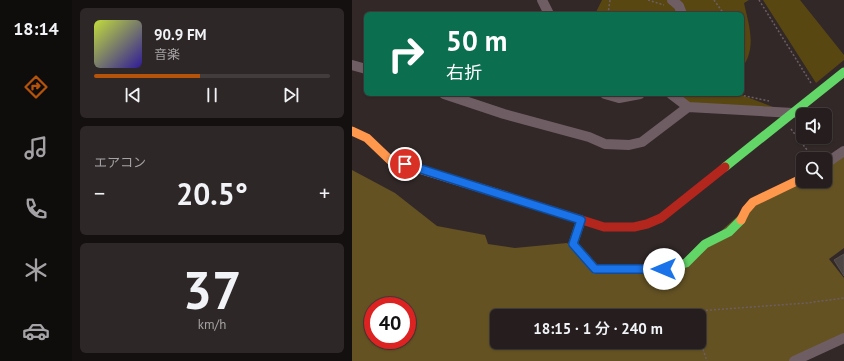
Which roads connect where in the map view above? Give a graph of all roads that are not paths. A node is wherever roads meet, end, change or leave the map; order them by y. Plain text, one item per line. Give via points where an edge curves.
1 (542, 0) edge
2 (672, 0) edge
3 (548, 12) edge
4 (681, 12) edge
5 (352, 65) edge
6 (364, 68) edge
7 (844, 72) edge
8 (450, 96) edge
9 (612, 96) edge
10 (630, 96) edge
11 (674, 96) edge
12 (688, 107) junction
13 (793, 113) junction
14 (352, 131) edge
15 (844, 151) edge
16 (832, 159) edge
17 (796, 181) edge
18 (581, 220) junction
19 (844, 338) edge
20 (794, 361) edge

1 - 3 street
2 - 4 street
5 - 6 street
7 - 13 street
8 - 12 street via 504,114 590,137 605,144 629,145 642,142
9 - 10 street
11 - 12 street
12 - 13 street
13 - 18 street via 661,218 650,224 624,229 604,227
14 - 18 street via 367,138 390,160
15 - 16 street
17 - 18 street via 753,202 740,223 729,232 704,244 686,263 664,269 595,269 573,244
19 - 20 street

